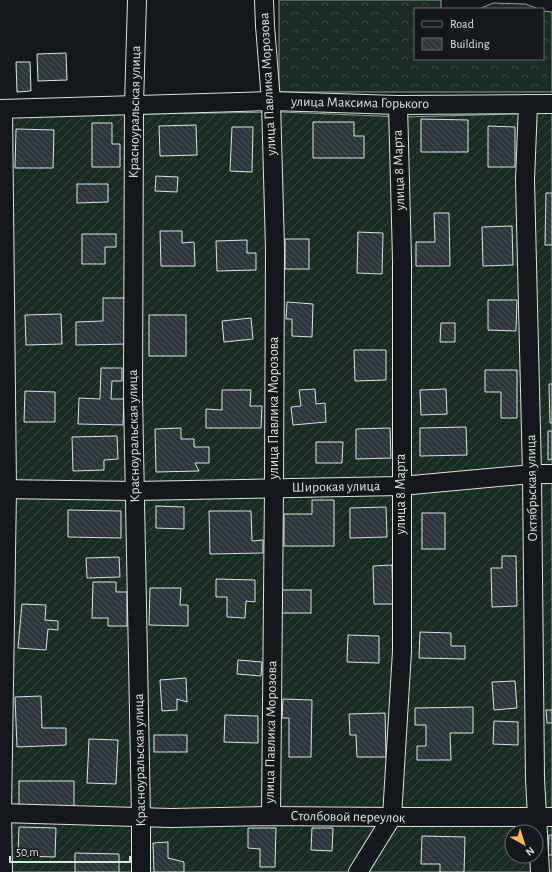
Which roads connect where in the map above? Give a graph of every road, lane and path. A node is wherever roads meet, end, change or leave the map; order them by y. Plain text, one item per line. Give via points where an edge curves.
1 (137, 0) edge
2 (264, 0) edge
3 (271, 101) junction
4 (528, 104) junction
5 (552, 104) edge
6 (134, 105) junction
7 (398, 105) junction
8 (1, 109) edge
9 (532, 474) junction
10 (552, 474) edge
11 (401, 486) junction
12 (274, 488) junction
13 (4, 489) edge
14 (135, 491) junction
15 (1, 813) edge
16 (271, 816) junction
17 (545, 817) edge
18 (141, 818) junction
19 (392, 818) junction
20 (3, 872) edge
21 (141, 872) edge
22 (358, 872) edge
23 (540, 872) edge

1 - 6 street, Красноуральская улица
2 - 3 street, улица Павлика Морозова
3 - 6 street, улица Максима Горького
3 - 7 street, улица Максима Горького
3 - 12 street, улица Павлика Морозова
4 - 5 street, улица Максима Горького
4 - 7 street, улица Максима Горького
4 - 9 street, Октябрьская улица via 525,180
6 - 8 street, улица Максима Горького
6 - 14 street, Красноуральская улица
7 - 11 street, улица 8 Марта via 402,260
8 - 13 street
9 - 10 street, Широкая улица
9 - 11 street, Широкая улица
9 - 17 street, Октябрьская улица via 535,779
11 - 12 street, Широкая улица
11 - 19 street, улица 8 Марта via 402,652
12 - 14 street, Широкая улица
12 - 16 street, улица Павлика Морозова
13 - 14 street, Широкая улица
13 - 15 street
14 - 18 street, Красноуральская улица
15 - 18 street, Столбовой переулок
15 - 20 street
16 - 18 street, Столбовой переулок
16 - 19 street, Столбовой переулок
17 - 19 street, Столбовой переулок
17 - 23 street, Октябрьская улица
18 - 21 street, Красноуральская улица
19 - 22 street, улица 8 Марта

